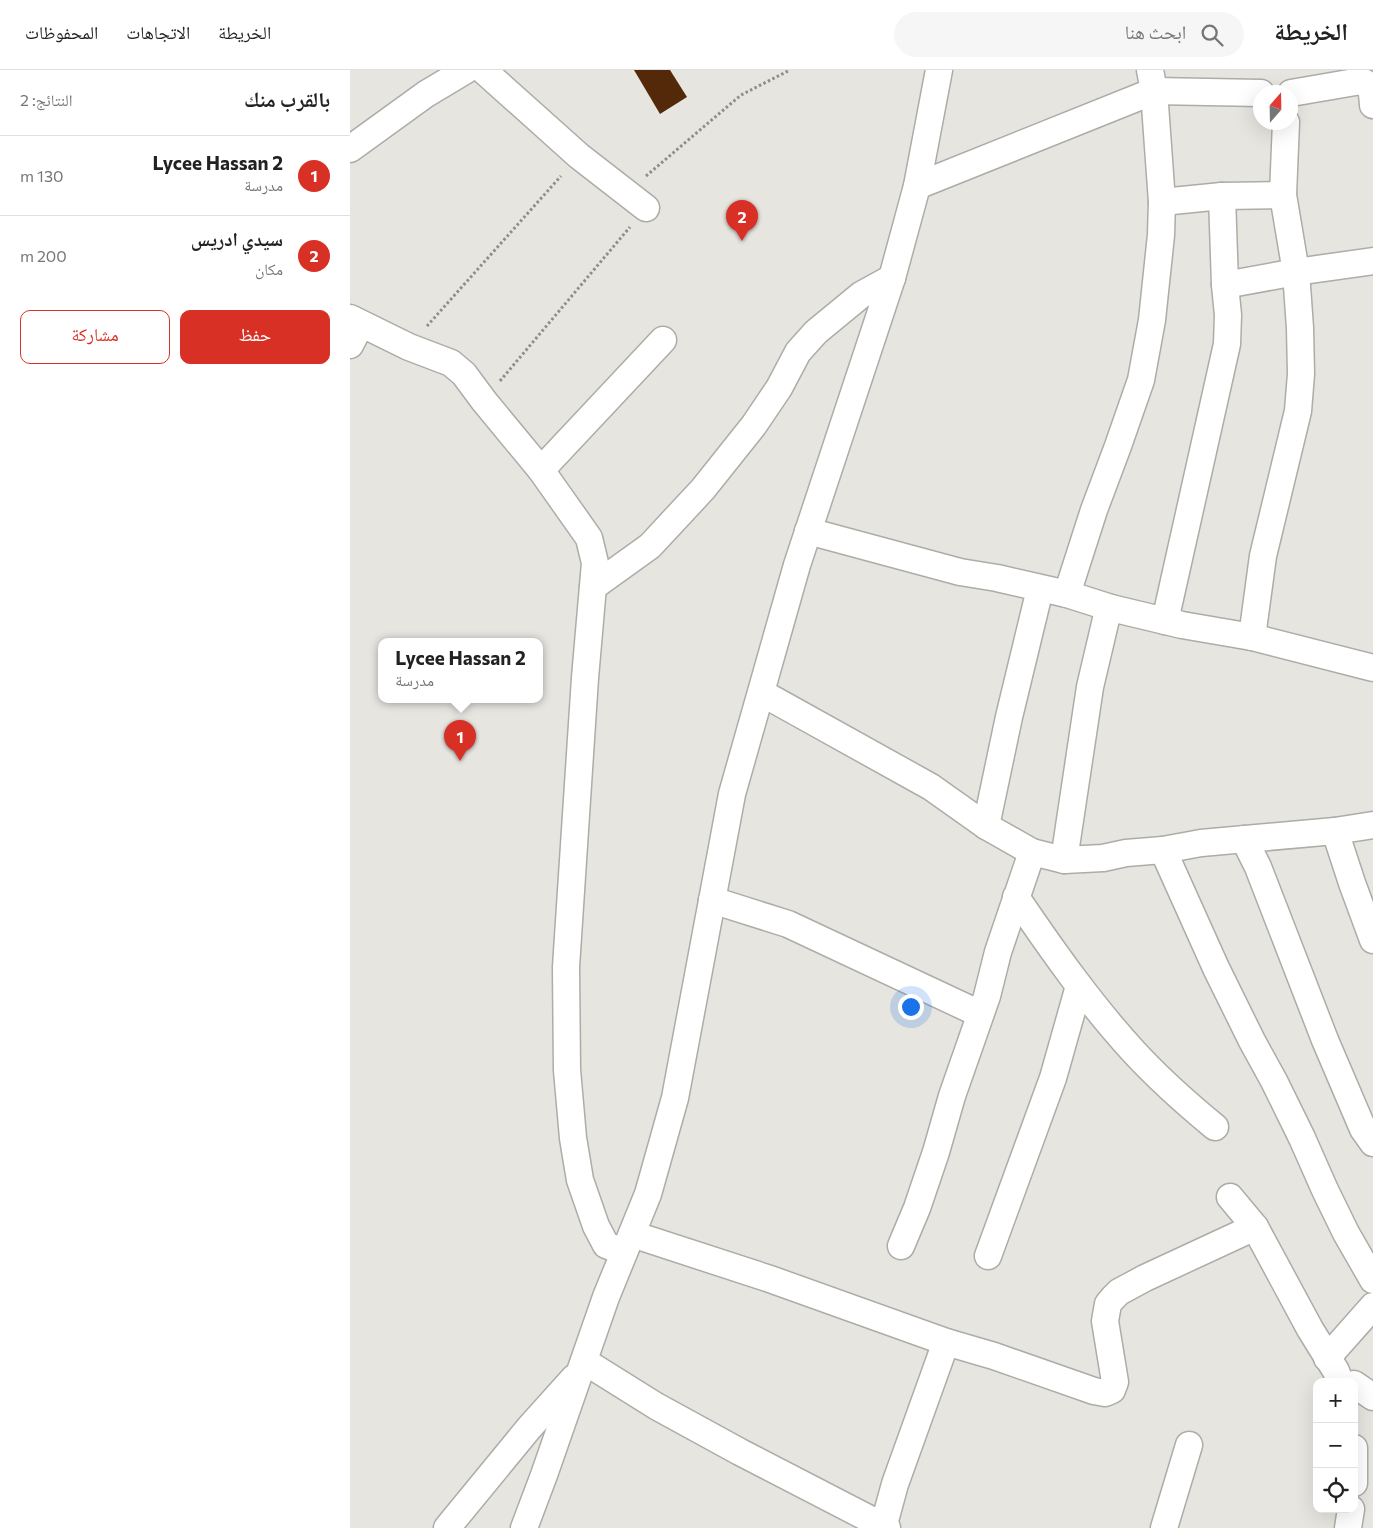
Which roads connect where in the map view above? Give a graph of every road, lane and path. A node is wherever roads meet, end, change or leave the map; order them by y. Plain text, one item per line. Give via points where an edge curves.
1 (466, 70) edge
2 (483, 70) edge
3 (790, 70) edge
4 (938, 70) edge
5 (1152, 80) edge
6 (1253, 92) edge
7 (1298, 92) edge
8 (1373, 105) edge
9 (1286, 130) edge
10 (350, 148) edge
11 (579, 156) junction
12 (917, 186) junction
13 (1283, 195) junction
14 (1222, 196) junction
15 (636, 200) junction
16 (1162, 202) junction
17 (1373, 261) edge
18 (1296, 272) junction
19 (892, 278) junction
20 (1225, 285) junction
21 (354, 329) edge
22 (663, 340) dead end
23 (409, 347) junction
24 (484, 401) junction
25 (541, 470) junction
26 (808, 532) junction
27 (593, 587) junction
28 (1040, 589) junction
29 (1067, 594) junction
30 (1111, 608) junction
31 (1165, 621) junction
32 (1252, 637) junction
33 (1373, 668) edge
34 (762, 693) junction
35 (1373, 825) edge
36 (986, 826) junction
37 (1335, 830) junction
38 (1244, 839) junction
39 (1163, 850) junction
40 (1032, 852) junction
41 (1064, 860) junction
42 (1016, 897) junction
43 (712, 900) junction
44 (1373, 940) edge
45 (1079, 986) junction
46 (980, 1014) junction
47 (1215, 1127) dead end
48 (1373, 1143) edge
49 (1230, 1197) dead end
50 (1255, 1227) junction
51 (628, 1243) junction
52 (901, 1246) dead end
53 (988, 1256) dead end
54 (1373, 1280) edge
55 (1373, 1306) edge
56 (946, 1342) junction
57 (583, 1366) junction
58 (1342, 1375) edge
59 (1373, 1397) edge
60 (1189, 1445) dead end
61 (1350, 1513) edge
62 (884, 1527) edge
63 (447, 1528) edge
64 (524, 1528) edge
65 (1164, 1528) edge
66 (1348, 1528) edge

1 - 10 street
2 - 11 street
3 - 15 path via 741,95
4 - 12 street
5 - 6 street
5 - 12 street
5 - 16 street
7 - 8 street via 1361,81 1371,89
9 - 13 street
11 - 15 street
11 - 23 path
12 - 19 street
13 - 14 street
13 - 18 street
14 - 16 street
14 - 20 street
15 - 24 path
16 - 29 street via 1152,320 1141,380
17 - 18 street
18 - 20 street
18 - 32 street via 1301,374 1298,411 1263,556
19 - 26 street
19 - 27 street via 861,295 816,332 798,352 754,425 703,489 650,546
20 - 31 street via 1227,344
21 - 23 street
22 - 25 street
23 - 24 street via 451,363 464,374
24 - 25 street
25 - 27 street via 589,538 595,563
26 - 28 street via 960,572
26 - 34 street
27 - 51 street via 566,967 567,1070 580,1180 596,1226 606,1245
28 - 29 street
28 - 36 street
29 - 30 street
30 - 31 street
30 - 41 street via 1090,687
31 - 32 street
32 - 33 street
34 - 36 street via 931,787
34 - 43 street via 732,794
35 - 37 street
36 - 40 street
37 - 38 street
37 - 44 street
38 - 39 street
38 - 48 street via 1355,1111 1366,1136
39 - 41 street
39 - 54 street via 1216,968 1346,1233
40 - 41 street
40 - 42 street
42 - 45 street
42 - 46 street
43 - 46 street via 788,924
43 - 51 street via 675,1098 648,1194
45 - 47 street via 1134,1052 1177,1096
45 - 53 street via 1053,1078
46 - 52 street via 917,1208
49 - 50 street
50 - 56 street via 1145,1278 1113,1298 1108,1304 1105,1321 1115,1382 1110,1392 1094,1391
50 - 58 street via 1292,1296
51 - 56 street via 770,1279
51 - 57 street
55 - 58 street
56 - 62 street via 895,1484
57 - 62 street
57 - 63 street
57 - 64 street
58 - 59 street
60 - 65 street
61 - 66 street

